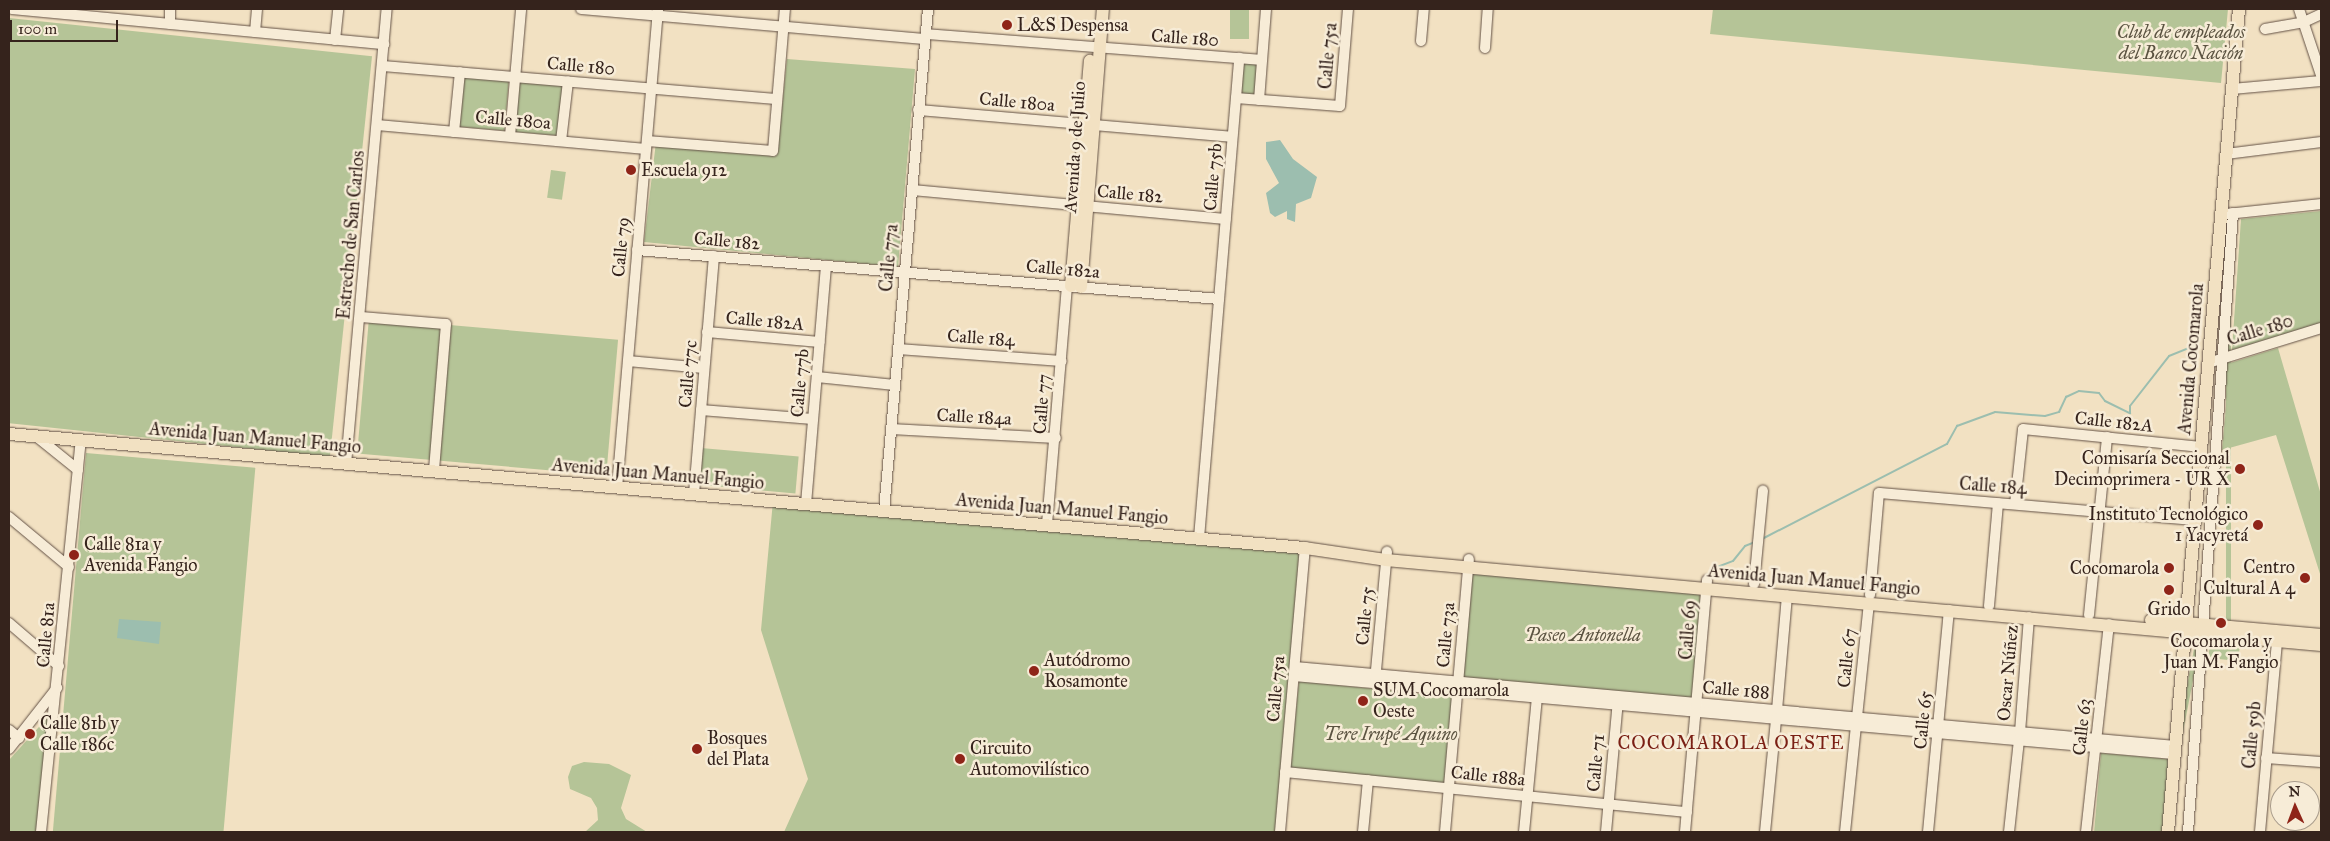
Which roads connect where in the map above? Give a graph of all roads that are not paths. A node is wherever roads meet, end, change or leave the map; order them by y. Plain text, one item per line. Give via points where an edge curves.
1 (12, 9) edge
2 (170, 9) edge
3 (257, 9) edge
4 (338, 9) edge
5 (387, 9) edge
6 (521, 9) edge
7 (581, 9) edge
8 (785, 9) edge
9 (928, 9) edge
10 (1095, 9) edge
11 (1103, 9) edge
12 (1266, 9) edge
13 (1348, 9) edge
14 (1424, 9) edge
15 (1488, 9) edge
16 (2239, 9) edge
17 (2299, 9) edge
18 (658, 12) edge
19 (88, 13) edge
20 (2321, 14) edge
21 (2304, 22) junction
22 (170, 24) junction
23 (784, 27) junction
24 (2265, 29) dead end
25 (255, 32) junction
26 (926, 36) junction
27 (336, 40) junction
28 (1421, 41) dead end
29 (384, 44) junction
30 (1096, 47) junction
31 (1484, 48) dead end
32 (1239, 58) junction
33 (1261, 60) junction
34 (382, 66) junction
35 (460, 72) junction
36 (2321, 75) edge
37 (515, 77) junction
38 (568, 81) junction
39 (2321, 81) edge
40 (651, 88) junction
41 (2232, 89) junction
42 (1236, 98) junction
43 (777, 99) junction
44 (1259, 100) junction
45 (918, 110) junction
46 (377, 125) junction
47 (1090, 125) junction
48 (454, 132) junction
49 (510, 136) junction
50 (1232, 137) junction
51 (561, 141) junction
52 (2321, 142) edge
53 (646, 145) junction
54 (2226, 154) junction
55 (912, 190) junction
56 (2321, 204) edge
57 (1083, 206) junction
58 (2227, 214) junction
59 (1226, 219) junction
60 (637, 250) junction
61 (714, 256) junction
62 (826, 266) junction
63 (904, 272) junction
64 (1073, 286) junction
65 (1219, 298) junction
66 (360, 316) junction
67 (2321, 328) edge
68 (707, 332) junction
69 (820, 342) junction
70 (898, 349) junction
71 (2225, 358) junction
72 (628, 361) junction
73 (1062, 361) junction
74 (2208, 363) junction
75 (704, 368) junction
76 (817, 377) junction
77 (895, 386) junction
78 (701, 410) junction
79 (813, 419) junction
80 (891, 429) junction
81 (9, 434) edge
82 (36, 436) junction
83 (1056, 438) junction
84 (2107, 438) junction
85 (81, 440) junction
86 (2201, 447) junction
87 (346, 464) junction
88 (78, 470) junction
89 (434, 472) junction
90 (617, 488) junction
91 (1763, 490) dead end
92 (1879, 493) joint
93 (694, 494) junction
94 (1998, 503) junction
95 (806, 504) junction
96 (2015, 504) junction
97 (884, 511) junction
98 (2100, 511) junction
99 (9, 517) edge
100 (2194, 520) junction
101 (1046, 524) junction
102 (1199, 538) junction
103 (1305, 548) junction
104 (1387, 556) junction
105 (1468, 563) junction
106 (69, 567) junction
107 (1707, 584) junction
108 (1754, 584) junction
109 (1787, 595) junction
110 (1870, 599) junction
111 (1989, 606) junction
112 (1949, 610) junction
113 (2089, 615) junction
114 (2029, 617) junction
115 (9, 623) edge
116 (2108, 624) junction
117 (2185, 628) junction
118 (2204, 630) junction
119 (2321, 635) edge
120 (2277, 641) junction
121 (2321, 645) edge
122 (59, 666) junction
123 (1294, 671) junction
124 (1375, 678) junction
125 (1458, 686) junction
126 (57, 688) junction
127 (1537, 698) junction
128 (1618, 700) junction
129 (1698, 707) junction
130 (1776, 714) junction
131 (1857, 722) junction
132 (1938, 729) junction
133 (9, 730) edge
134 (2019, 736) junction
135 (18, 738) junction
136 (2096, 743) junction
137 (9, 749) edge
138 (2175, 750) junction
139 (2266, 758) junction
140 (2321, 762) edge
141 (1285, 772) junction
142 (1368, 780) junction
143 (1449, 788) junction
144 (1527, 796) junction
145 (1609, 803) junction
146 (1687, 812) junction
147 (41, 832) edge
148 (1280, 832) edge
149 (1363, 832) edge
150 (1445, 832) edge
151 (1524, 832) edge
152 (1606, 832) edge
153 (1685, 832) edge
154 (1765, 832) edge
155 (1845, 832) edge
156 (1928, 832) edge
157 (2009, 832) edge
158 (2086, 832) edge
159 (2168, 832) edge
160 (2188, 832) edge
161 (2260, 832) edge

1 - 19 street
2 - 22 street
3 - 25 street
4 - 27 street
5 - 29 street, Estrecho de San Carlos
6 - 37 street
7 - 18 street, Calle 180
8 - 23 street
9 - 26 street, Calle 77a
10 - 30 main road, Avenida 9 de Julio
11 - 30 main road, Avenida 9 de Julio
12 - 33 street
13 - 44 street, Calle 75a via 1340,106
14 - 28 street
15 - 31 street
16 - 41 main road, Avenida Cocomarola
17 - 21 street
18 - 23 street, Calle 180
18 - 40 street, Calle 79
19 - 22 street
20 - 21 street
21 - 24 street
21 - 36 street
22 - 25 street
23 - 26 street, Calle 180
23 - 43 street
25 - 27 street
26 - 30 street, Calle 180
26 - 45 street, Calle 77a
27 - 29 street
29 - 34 street, Estrecho de San Carlos
30 - 32 street, Calle 180
30 - 47 main road, Avenida 9 de Julio
32 - 33 street, Calle 180
32 - 42 street, Calle 75b
33 - 44 street
34 - 35 street, Calle 180
34 - 46 street, Estrecho de San Carlos
35 - 37 street, Calle 180
35 - 48 street
37 - 38 street, Calle 180
37 - 49 street
38 - 40 street, Calle 180
38 - 51 street
39 - 41 street
40 - 43 street, Calle 180
40 - 53 street, Calle 79
41 - 54 main road, Avenida Cocomarola
42 - 44 street
42 - 50 street, Calle 75b
43 - 53 street, Calle 180a via 773,151
45 - 47 street, Calle 180a
45 - 55 street, Calle 77a
46 - 48 street, Calle 180a
46 - 66 street, Estrecho de San Carlos
47 - 50 street, Calle 180a
47 - 57 main road, Avenida 9 de Julio
48 - 49 street, Calle 180a
49 - 51 street, Calle 180a
50 - 59 street, Calle 75b
51 - 53 street, Calle 180a
52 - 54 street
53 - 60 street, Calle 79
54 - 58 main road, Avenida Cocomarola
55 - 57 street, Calle 182
55 - 63 street, Calle 77a
56 - 58 street
57 - 59 street, Calle 182
57 - 64 main road, Avenida 9 de Julio
58 - 71 street
58 - 74 main road, Avenida Cocomarola
59 - 65 street, Calle 75b
60 - 61 street, Calle 182
60 - 72 street, Calle 79
61 - 62 street, Calle 182
61 - 68 street, Calle 77c
62 - 63 street, Calle 182
62 - 69 street, Calle 77b
63 - 64 street, Calle 182a
63 - 70 street, Calle 77a
64 - 65 street, Calle 182a
64 - 73 street, Calle 77
65 - 102 street, Calle 75b
66 - 87 street, Estrecho de San Carlos
66 - 89 street via 446,324
67 - 71 street, Calle 180
68 - 69 street, Calle 182A
68 - 75 street, Calle 77c
69 - 76 street, Calle 77b
70 - 73 street, Calle 184
70 - 77 street, Calle 77a
71 - 74 street, Calle 180
71 - 118 street
72 - 75 street
72 - 90 street, Calle 79
73 - 83 street, Calle 77
74 - 86 main road, Avenida Cocomarola
75 - 78 street, Calle 77c
76 - 77 street
76 - 79 street, Calle 77b
77 - 80 street, Calle 77a
78 - 79 street
78 - 93 street, Calle 77c
79 - 95 street, Calle 77b
80 - 83 street, Calle 184a
80 - 97 street, Calle 77a
81 - 82 main road, Avenida Juan Manuel Fangio
82 - 85 main road, Avenida Juan Manuel Fangio
82 - 88 street
83 - 101 street, Calle 77
84 - 86 street, Calle 182A
84 - 96 street, Calle 182A via 2023,429
84 - 98 street
85 - 87 main road, Avenida Juan Manuel Fangio
85 - 88 street, Calle 81a
86 - 100 main road, Avenida Cocomarola
87 - 89 main road, Avenida Juan Manuel Fangio
88 - 106 street, Calle 81a
89 - 90 main road, Avenida Juan Manuel Fangio
90 - 93 main road, Avenida Juan Manuel Fangio
91 - 108 street
92 - 94 street, Calle 184
92 - 110 street, Calle 67
93 - 95 main road, Avenida Juan Manuel Fangio
94 - 96 street, Calle 184
94 - 111 street
95 - 97 main road, Avenida Juan Manuel Fangio
96 - 98 street, Calle 184
97 - 101 main road, Avenida Juan Manuel Fangio
98 - 100 street, Calle 184
98 - 113 street
99 - 106 street
100 - 117 main road, Avenida Cocomarola
101 - 102 main road, Avenida Juan Manuel Fangio
102 - 103 main road, Avenida Juan Manuel Fangio
103 - 104 main road, Avenida Juan Manuel Fangio
103 - 123 street, Calle 75a
104 - 105 main road, Avenida Juan Manuel Fangio
104 - 124 street, Calle 75
105 - 107 main road, Avenida Juan Manuel Fangio
105 - 125 street, Calle 73a
106 - 122 street, Calle 81a
107 - 108 main road, Avenida Juan Manuel Fangio
107 - 109 main road, Avenida Juan Manuel Fangio
107 - 129 street, Calle 69
108 - 110 main road, Avenida Juan Manuel Fangio
109 - 110 main road, Avenida Juan Manuel Fangio
109 - 130 street
110 - 111 main road, Avenida Juan Manuel Fangio
110 - 112 main road, Avenida Juan Manuel Fangio
110 - 131 street, Calle 67
111 - 113 main road, Avenida Juan Manuel Fangio
112 - 114 main road, Avenida Juan Manuel Fangio
112 - 132 street, Calle 65
113 - 117 main road, Avenida Juan Manuel Fangio
114 - 116 main road, Avenida Juan Manuel Fangio
114 - 134 street, Oscar Núñez
115 - 122 street
116 - 117 main road, Avenida Juan Manuel Fangio
116 - 136 street, Calle 63
117 - 118 main road, Avenida Juan Manuel Fangio
117 - 138 main road, Avenida Cocomarola
118 - 119 main road, Avenida Juan Manuel Fangio
118 - 120 main road, Avenida Juan Manuel Fangio
118 - 160 street
120 - 121 main road, Avenida Juan Manuel Fangio
120 - 139 street, Calle 59b
122 - 126 street, Calle 81a
123 - 124 street, Calle 188
123 - 141 street, Calle 75a
124 - 125 street, Calle 188
125 - 127 street, Calle 188
125 - 128 street, Calle 188
125 - 143 street, Calle 73a
126 - 135 street
126 - 147 street, Calle 81a
127 - 128 street, Calle 188
127 - 144 street
128 - 129 street, Calle 188
128 - 145 street, Calle 71
129 - 130 street, Calle 188
129 - 146 street, Calle 69
130 - 131 street, Calle 188
130 - 154 street
131 - 132 street, Calle 188
131 - 155 street, Calle 67
132 - 134 street, Calle 188
132 - 156 street, Calle 65
133 - 135 street
134 - 136 street, Calle 188
134 - 157 street, Oscar Núñez
135 - 137 street
136 - 138 street, Calle 188
136 - 158 street, Calle 63
138 - 159 main road, Avenida Cocomarola
139 - 140 street
139 - 161 street, Calle 59b
141 - 142 street, Calle 188a
141 - 148 street, Calle 75a
142 - 143 street, Calle 188a
142 - 149 street
143 - 144 street, Calle 188a
143 - 150 street, Calle 73a
144 - 145 street, Calle 188a
144 - 151 street
145 - 146 street, Calle 188a
145 - 152 street, Calle 71
146 - 153 street, Calle 69

